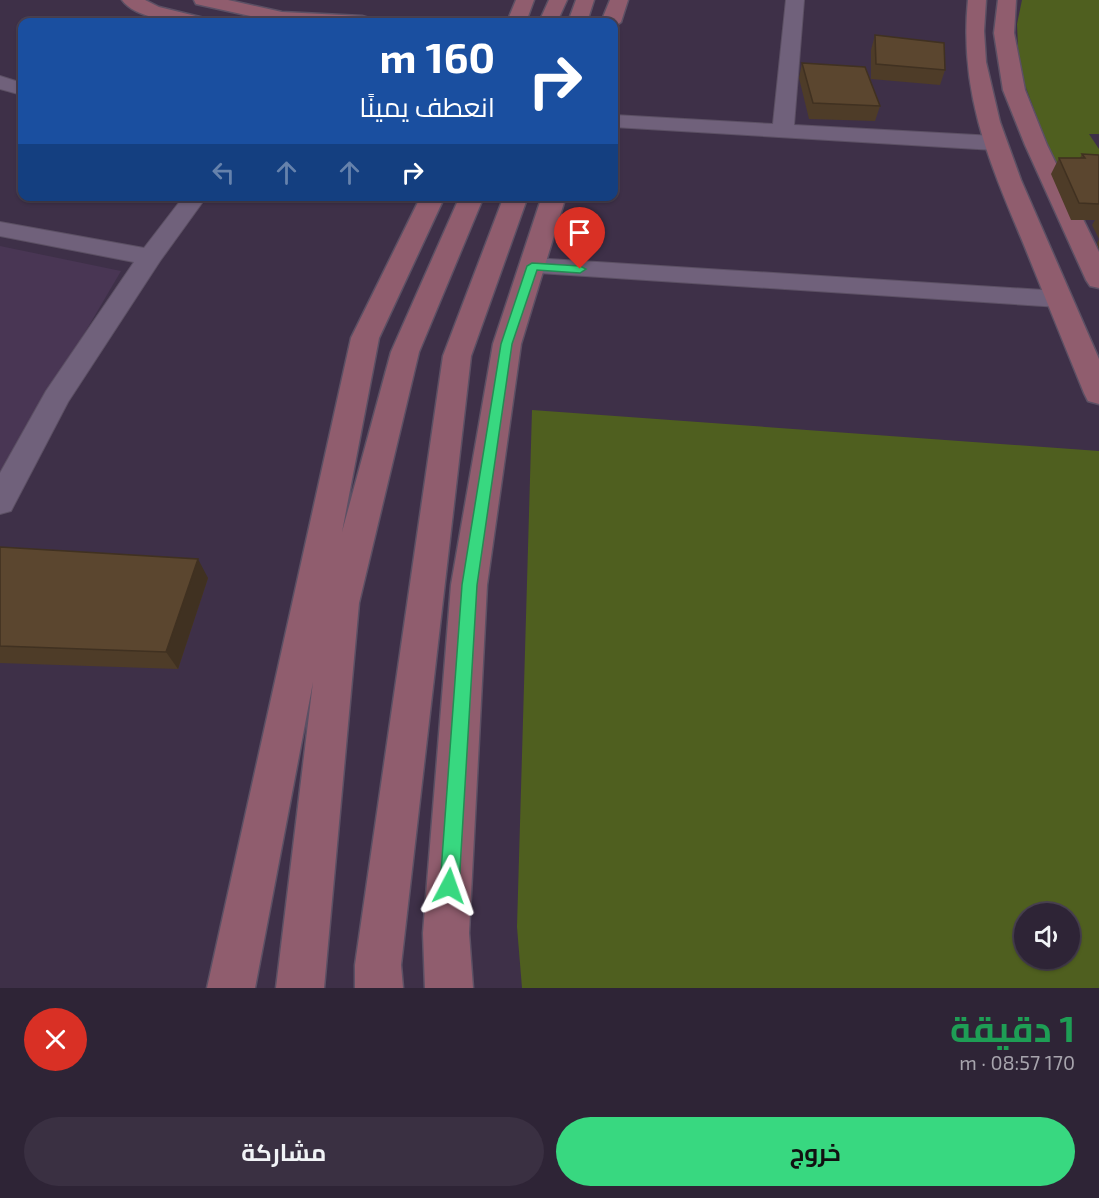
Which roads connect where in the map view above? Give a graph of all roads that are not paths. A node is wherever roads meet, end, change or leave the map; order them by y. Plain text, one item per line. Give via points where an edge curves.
1 (132, 0) edge
2 (203, 0) edge
3 (525, 0) edge
4 (558, 0) edge
5 (585, 0) edge
6 (619, 0) edge
7 (795, 0) edge
8 (977, 0) edge
9 (1007, 0) edge
10 (182, 18) edge
11 (282, 18) edge
12 (518, 18) edge
13 (550, 18) edge
14 (579, 18) edge
15 (612, 18) edge
16 (0, 82) edge
17 (18, 88) edge
18 (618, 121) edge
19 (783, 132) junction
20 (994, 142) junction
21 (192, 201) edge
22 (431, 201) edge
23 (470, 201) edge
24 (514, 201) edge
25 (552, 201) edge
26 (0, 229) edge
27 (150, 258) junction
28 (532, 266) junction
29 (1099, 280) edge
30 (1059, 299) junction
31 (1099, 393) edge
32 (0, 502) edge
33 (231, 988) edge
34 (300, 988) edge
35 (379, 988) edge
36 (449, 988) edge

1 - 10 street
2 - 11 street
3 - 12 street
4 - 13 street
5 - 14 street
6 - 15 street
7 - 19 street
8 - 20 street via 973,29 979,89
9 - 29 street via 1004,33 1014,90
16 - 17 street
18 - 19 street
19 - 20 street
20 - 30 street
21 - 27 street
22 - 33 street via 365,338
23 - 34 street via 405,352 341,603
24 - 35 street via 457,357 378,965
25 - 28 street
26 - 27 street
27 - 32 street via 56,398
28 - 30 street
28 - 36 street via 507,344 469,585 446,933
30 - 31 street

